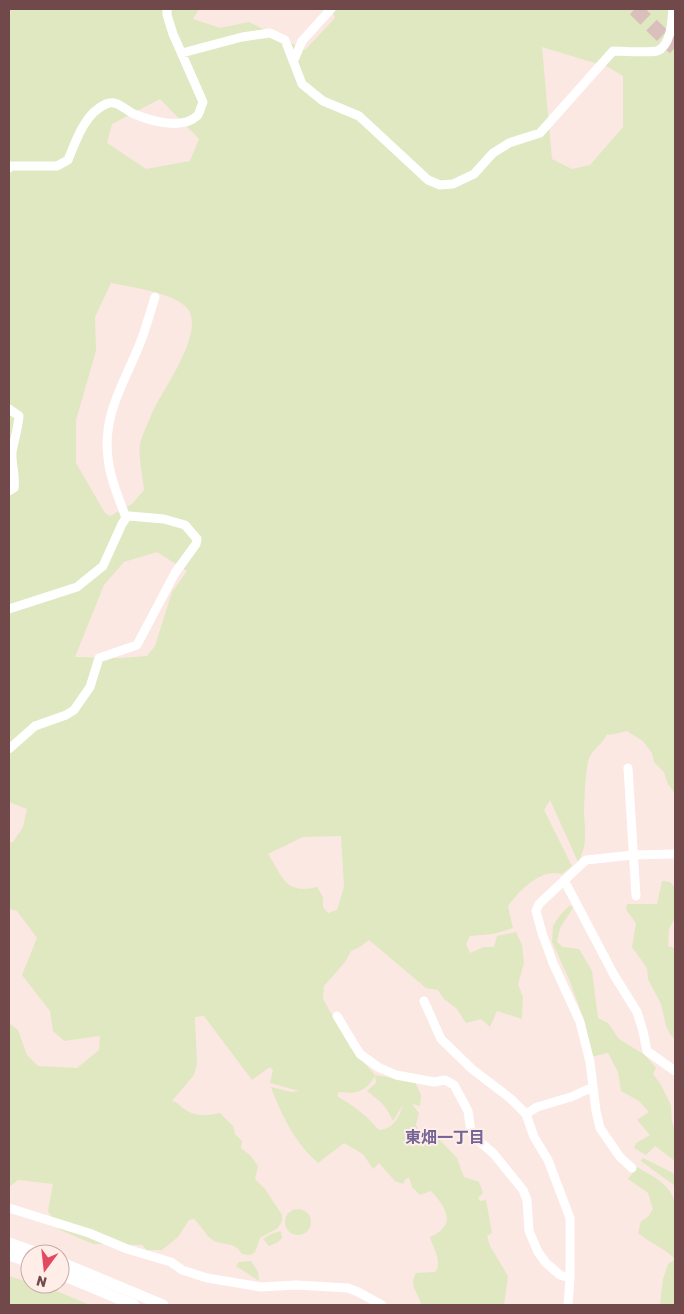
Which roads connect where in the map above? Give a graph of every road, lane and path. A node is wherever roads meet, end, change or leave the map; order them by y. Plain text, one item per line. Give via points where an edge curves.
1 (168, 9) edge
2 (331, 9) edge
3 (673, 9) edge
4 (182, 53) junction
5 (294, 60) junction
6 (9, 168) edge
7 (155, 297) dead end
8 (9, 409) edge
9 (9, 491) edge
10 (126, 518) junction
11 (9, 609) edge
12 (9, 749) edge
13 (628, 768) dead end
14 (675, 854) edge
15 (633, 855) junction
16 (564, 880) junction
17 (636, 896) dead end
18 (424, 1000) dead end
19 (337, 1016) dead end
20 (675, 1071) edge
21 (593, 1087) junction
22 (526, 1114) junction
23 (632, 1168) dead end
24 (9, 1208) edge
25 (70, 1266) edge
26 (70, 1278) edge
27 (570, 1278) junction
28 (134, 1305) edge
29 (163, 1305) edge
30 (382, 1305) edge
31 (568, 1305) edge

1 - 4 street via 173,34
2 - 5 street via 302,41
3 - 5 street via 672,25 665,44 657,51 613,51 540,133 509,143 493,153 474,174 453,184 440,185 428,180 359,116 323,100 302,84
4 - 5 street via 270,33 285,40
4 - 6 street via 203,102 198,115 185,122 167,122 108,103 96,111 79,133 68,160 56,166
7 - 10 street via 110,414 108,459
8 - 9 street via 19,416 12,454 16,479 14,488
10 - 11 street via 103,566 77,587
10 - 12 street via 164,519 185,525 197,538 196,544 175,573 137,645 99,658 90,687 74,710 35,726
13 - 15 street
14 - 15 street
15 - 16 street via 586,860
15 - 17 street
16 - 20 street via 636,1012 647,1051
16 - 21 street via 536,911 553,963 580,1022
18 - 22 street via 441,1039
19 - 27 street via 360,1054 378,1067 434,1082 445,1080 454,1085 468,1111 471,1132 523,1190 527,1200 529,1231 538,1252 560,1275
21 - 22 street
21 - 23 street via 600,1128
22 - 27 street via 570,1218
24 - 30 street via 171,1262 182,1270 206,1278 261,1287 296,1284 348,1288
25 - 29 street
26 - 28 street
27 - 31 street

